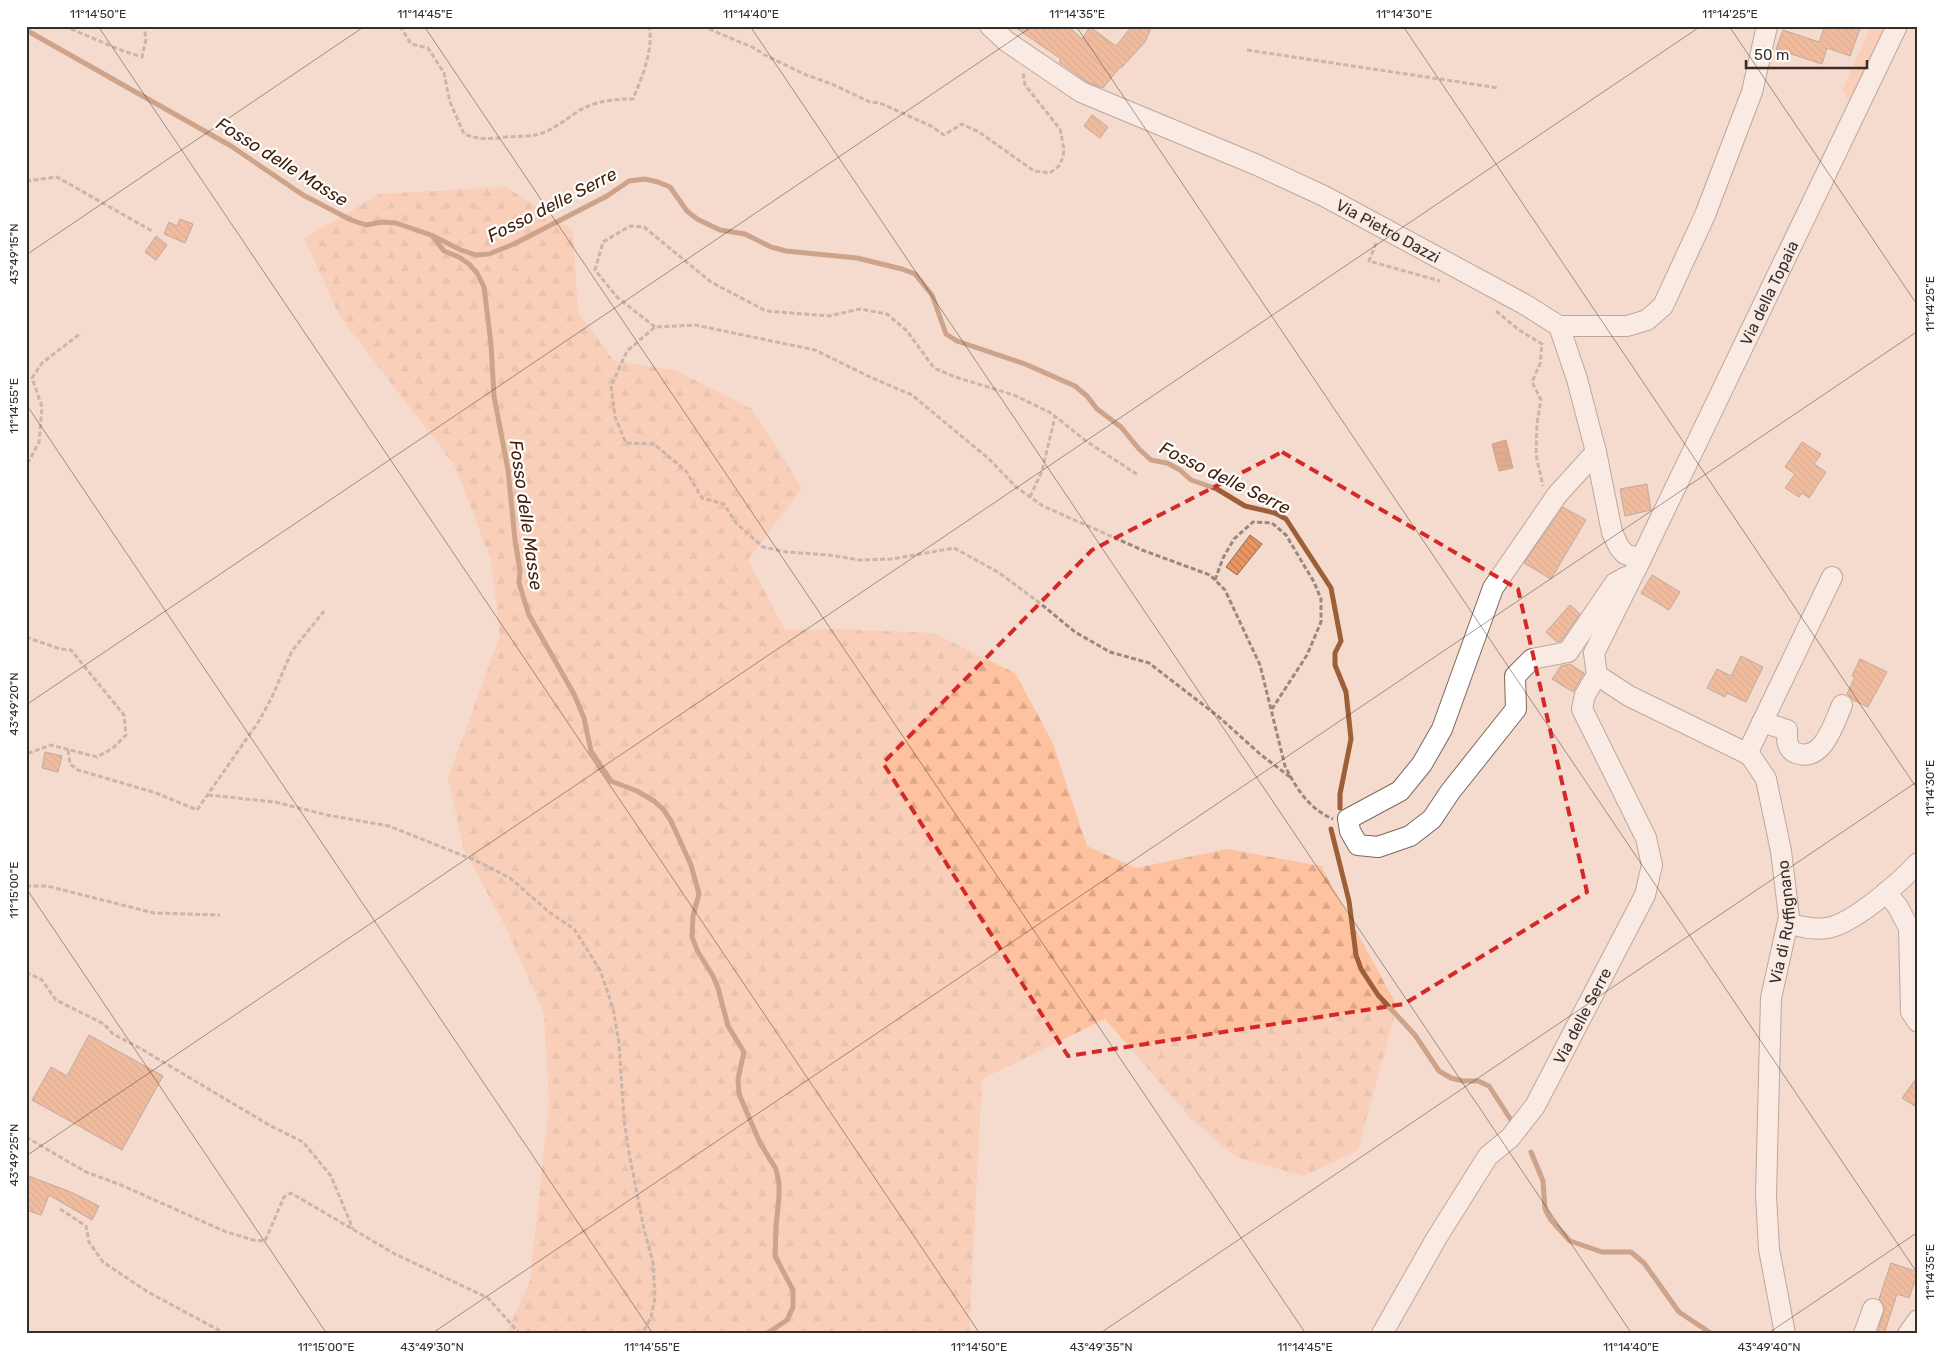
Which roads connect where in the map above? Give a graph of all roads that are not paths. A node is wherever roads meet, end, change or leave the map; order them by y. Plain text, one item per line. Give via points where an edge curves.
1 (990, 26) edge
2 (1767, 26) edge
3 (1896, 26) edge
4 (1559, 326) junction
5 (1596, 452) junction
6 (1637, 566) junction
7 (1832, 578) dead end
8 (1597, 675) junction
9 (1842, 705) dead end
10 (1762, 722) junction
11 (1747, 754) junction
12 (1918, 863) edge
13 (1886, 892) junction
14 (1788, 923) junction
15 (1918, 1022) edge
16 (1873, 1309) dead end
17 (1918, 1320) edge
18 (1382, 1334) edge
19 (1785, 1334) edge
20 (1864, 1334) edge
21 (1908, 1334) edge

1 - 4 street, Via Pietro Dazzi via 1006,41 1081,92 1324,196
2 - 4 street via 1752,92 1704,215 1663,306 1647,320 1627,326
3 - 6 street, Via della Topaia
4 - 5 street
5 - 6 street via 1612,532 1619,547
5 - 6 street via 1551,504 1493,588 1442,729 1422,764 1400,791 1348,819 1358,845 1378,847 1410,836 1432,819 1516,709 1514,676 1532,659 1568,652 1615,583
6 - 8 street via 1594,653
7 - 10 street
8 - 11 street, Via di Ruffignano via 1629,696
8 - 18 street, Via delle Serre via 1585,695 1582,709 1646,838 1652,865 1645,895 1535,1106 1510,1138 1488,1156
9 - 10 street via 1823,744 1816,751 1802,755 1792,751 1787,744 1787,730
10 - 11 street
11 - 14 street, Via di Ruffignano via 1766,779 1781,851
12 - 13 street
13 - 14 street via 1845,921 1828,928
13 - 15 street via 1909,928 1912,1012
14 - 19 street, Via di Ruffignano via 1771,998 1766,1195 1769,1249
16 - 20 street
17 - 21 street

